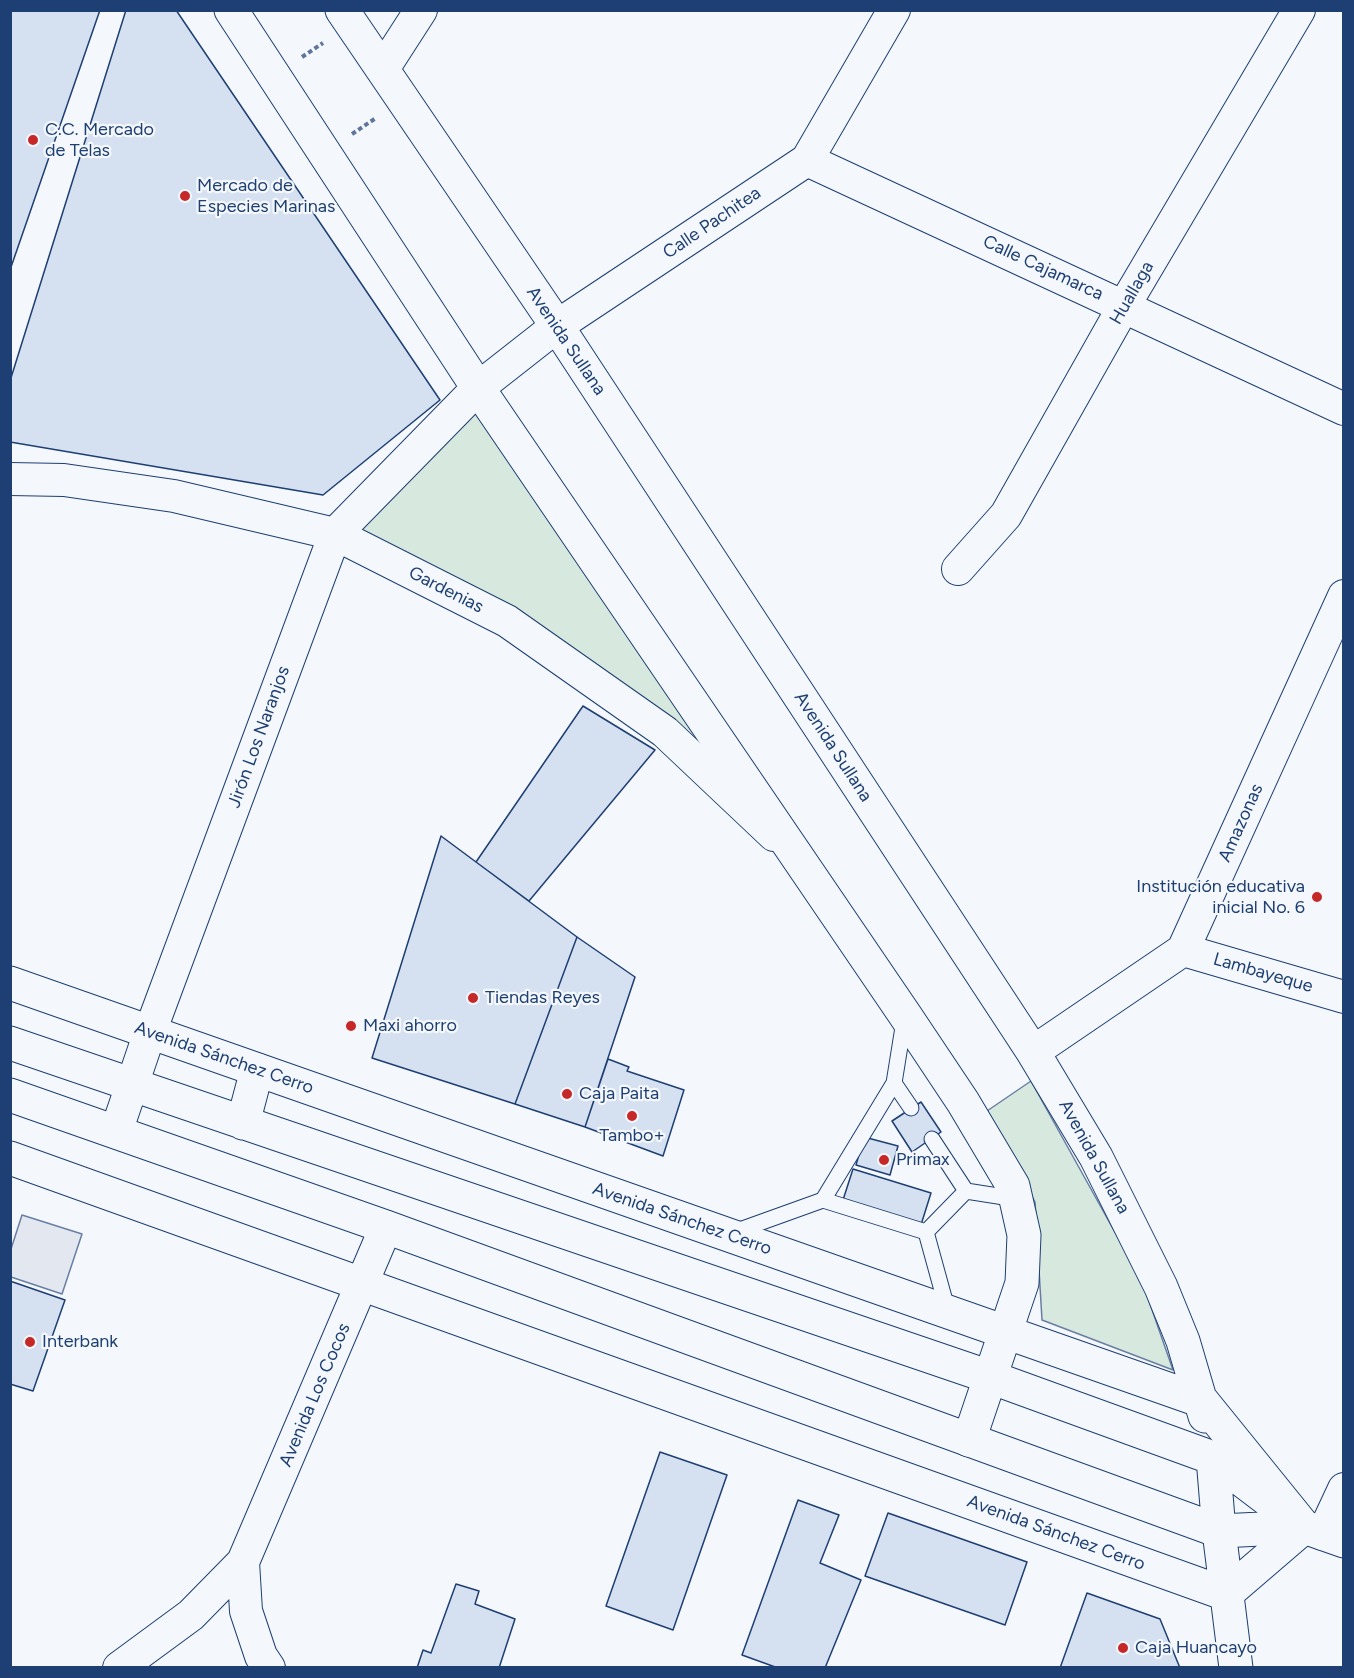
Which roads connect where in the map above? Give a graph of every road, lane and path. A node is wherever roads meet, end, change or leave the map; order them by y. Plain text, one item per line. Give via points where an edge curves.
1 (231, 10) edge
2 (421, 10) edge
3 (894, 10) edge
4 (1299, 10) edge
5 (347, 17) edge
6 (383, 69) junction
7 (274, 76) junction
8 (403, 99) junction
9 (324, 153) junction
10 (807, 160) junction
11 (1124, 306) junction
12 (557, 326) junction
13 (478, 388) junction
14 (1344, 409) edge
15 (10, 479) edge
16 (335, 534) junction
17 (958, 569) dead end
18 (1344, 596) edge
19 (804, 864) junction
20 (1184, 950) junction
21 (10, 983) edge
22 (1344, 997) edge
23 (905, 1015) junction
24 (150, 1032) junction
25 (10, 1043) edge
26 (1033, 1052) junction
27 (257, 1070) junction
28 (894, 1083) junction
29 (131, 1085) junction
30 (10, 1095) edge
31 (911, 1108) dead end
32 (243, 1123) junction
33 (116, 1132) junction
34 (932, 1139) dead end
35 (10, 1158) edge
36 (966, 1191) junction
37 (1018, 1199) junction
38 (823, 1200) junction
39 (386, 1227) junction
40 (926, 1232) junction
41 (728, 1235) junction
42 (363, 1283) junction
43 (948, 1312) junction
44 (1005, 1332) junction
45 (990, 1377) junction
46 (1202, 1401) junction
47 (969, 1440) junction
48 (1213, 1458) junction
49 (1344, 1490) edge
50 (1219, 1531) junction
51 (1323, 1534) edge
52 (243, 1562) junction
53 (1226, 1594) junction
54 (119, 1668) edge
55 (269, 1668) edge
56 (1236, 1668) edge

1 - 7 main road
2 - 6 street
3 - 10 street, Calle Pachitea
4 - 11 street, Huallaga
5 - 6 main road, Avenida Sullana
5 - 7 path
6 - 8 main road, Avenida Sullana
7 - 9 main road
8 - 9 path
8 - 12 main road, Avenida Sullana
9 - 13 main road
10 - 11 street, Calle Cajamarca
10 - 12 street, Calle Pachitea
11 - 14 street, Calle Cajamarca
11 - 17 street, Huallaga via 1006,515
12 - 13 street, Calle Pachitea
12 - 26 main road, Avenida Sullana
13 - 16 street, Jirón Los Naranjos
13 - 19 main road
15 - 16 street, Gardenias via 64,480 174,496
16 - 19 street, Gardenias via 507,621 665,732
16 - 24 street, Jirón Los Naranjos
18 - 20 street, Amazonas
19 - 23 main road
20 - 22 street, Lambayeque
20 - 26 street
21 - 24 main road, Avenida Sánchez Cerro
23 - 28 lane
23 - 37 main road via 969,1111
24 - 27 main road, Avenida Sánchez Cerro
24 - 29 street, Jirón Los Naranjos
25 - 29 main road
26 - 46 main road, Avenida Sullana via 1096,1157 1141,1246 1184,1341
27 - 32 main road
27 - 41 main road, Avenida Sánchez Cerro
28 - 31 lane
28 - 38 lane
29 - 32 main road
29 - 33 street, Jirón Los Naranjos
30 - 33 main road
32 - 45 main road
33 - 39 main road
34 - 36 lane
35 - 42 main road, Avenida Sánchez Cerro
36 - 37 lane
36 - 40 lane
37 - 44 main road via 1024,1235 1022,1284
38 - 40 lane
38 - 41 lane
39 - 42 street, Avenida Los Cocos
39 - 47 main road
40 - 43 lane
41 - 43 main road, Avenida Sánchez Cerro
42 - 52 street, Avenida Los Cocos
42 - 53 main road, Avenida Sánchez Cerro
43 - 44 main road, Avenida Sánchez Cerro
44 - 45 main road
44 - 46 main road, Avenida Sánchez Cerro
45 - 47 main road
45 - 48 main road
46 - 48 main road, Avenida Sullana
46 - 51 main road
47 - 50 main road
48 - 50 main road, Avenida Sullana
48 - 51 main road
49 - 51 street
50 - 51 main road
50 - 53 main road, Avenida Sullana
51 - 53 main road
52 - 54 street, Avenida Los Cocos via 191,1616
52 - 55 street, Avenida Los Cocos via 246,1611
53 - 56 main road, Avenida Sullana

